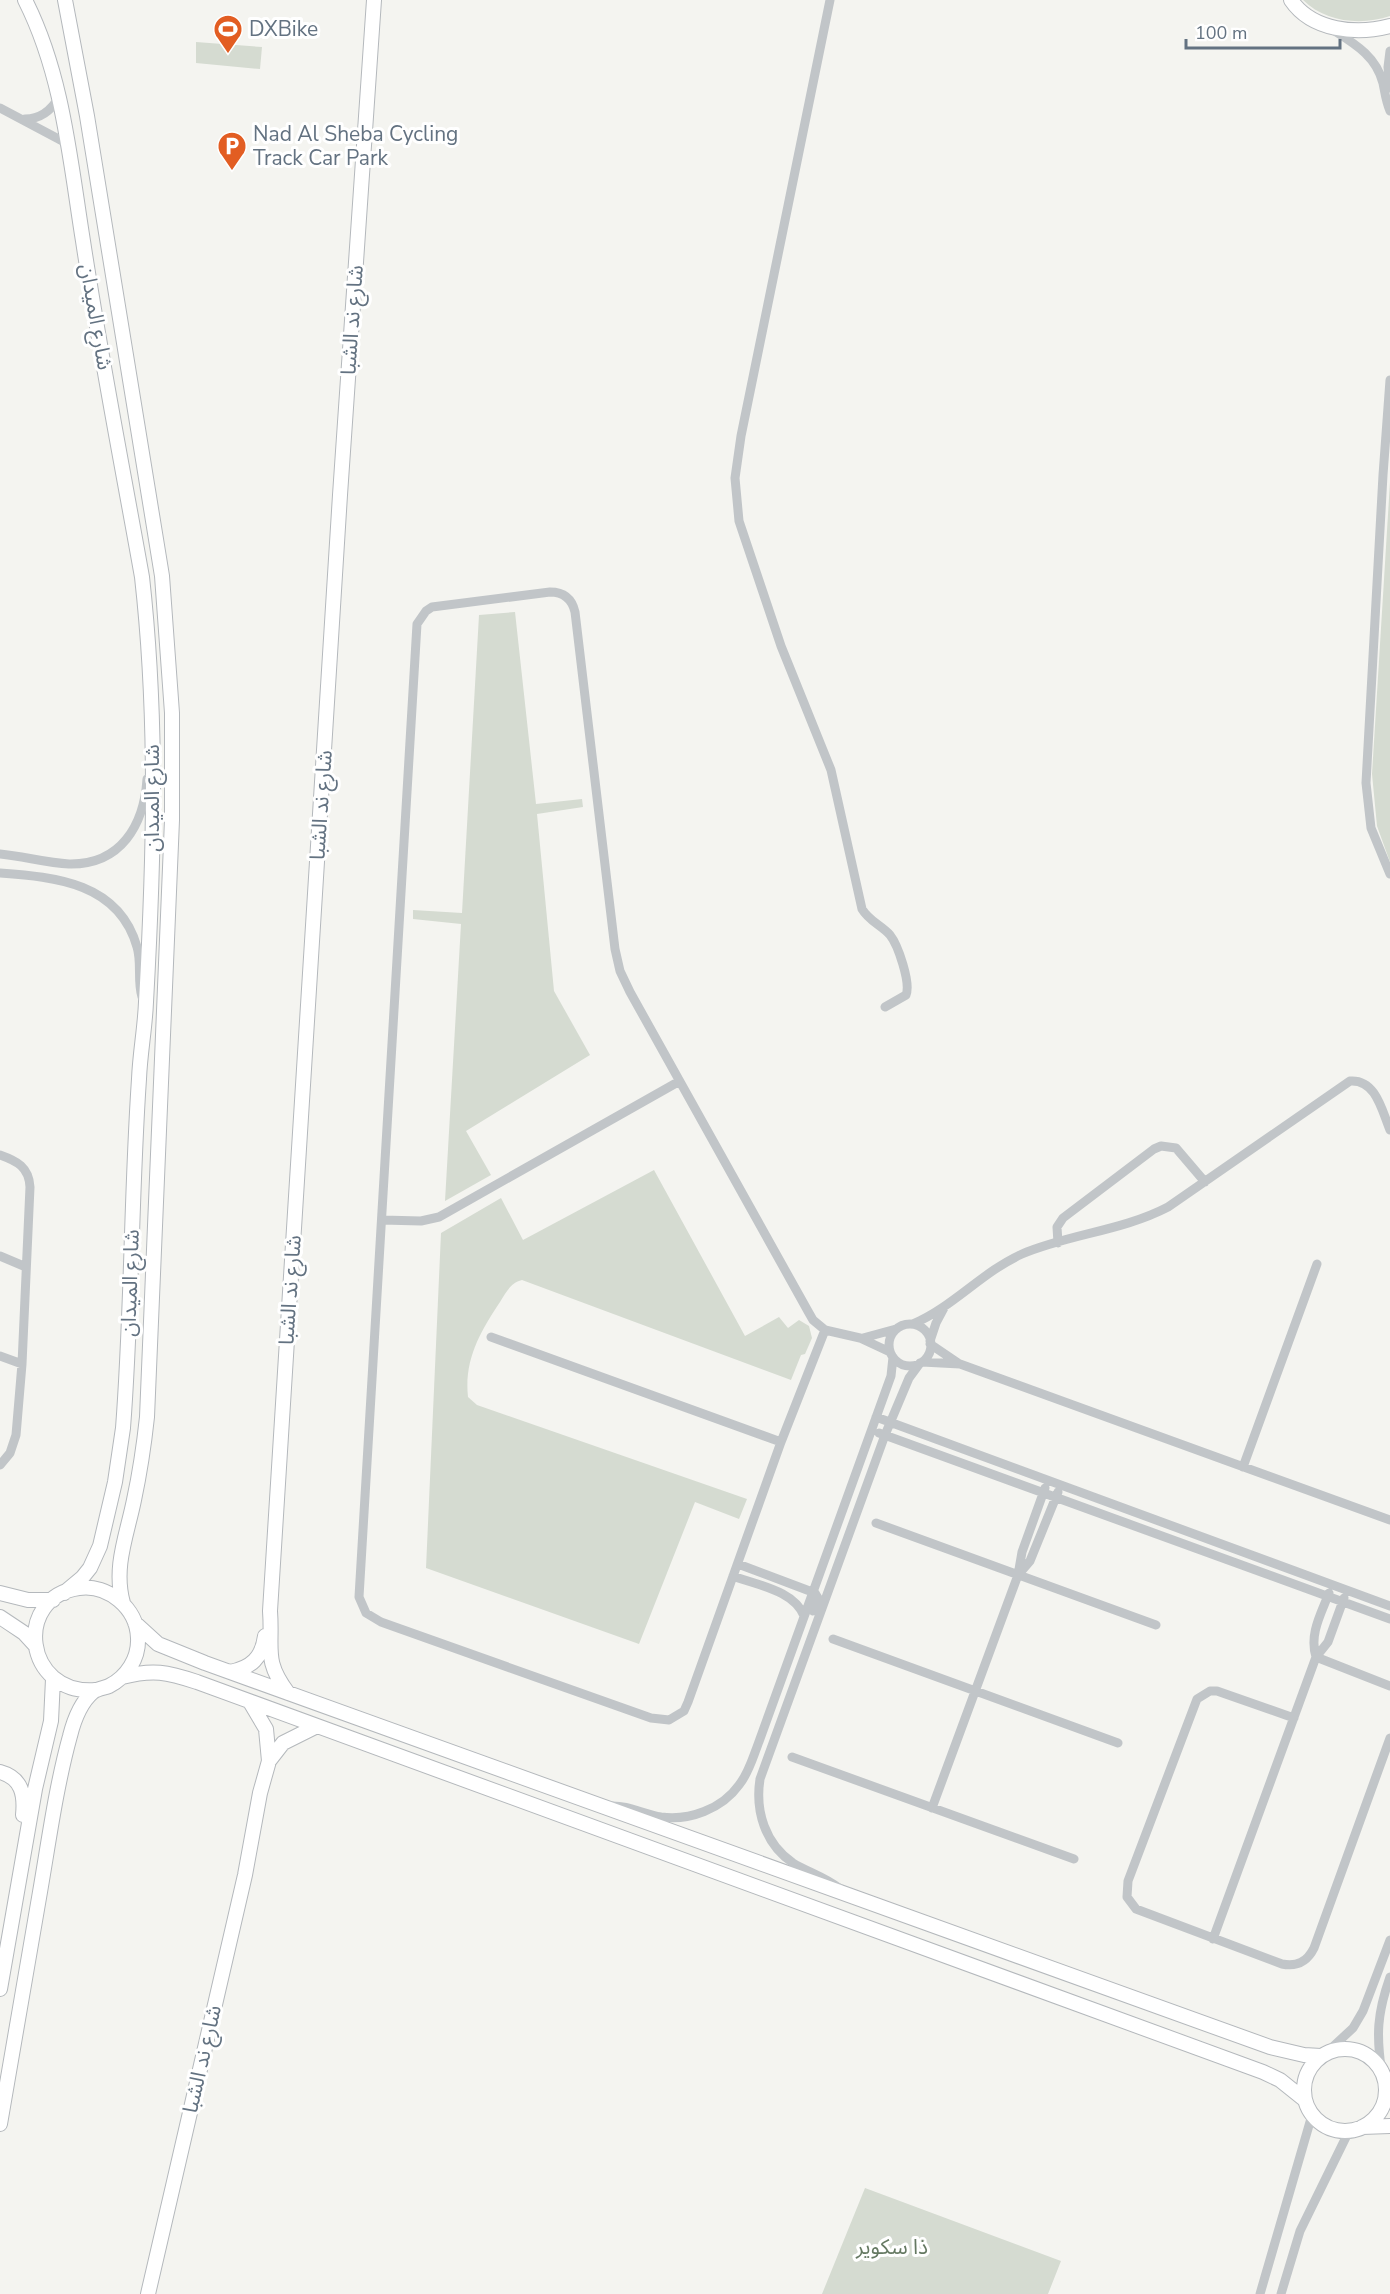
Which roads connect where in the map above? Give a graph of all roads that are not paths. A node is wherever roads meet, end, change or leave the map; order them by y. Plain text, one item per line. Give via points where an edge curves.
1 (25, 0) edge
2 (65, 0) edge
3 (374, 0) edge
4 (830, 0) edge
5 (1289, 2) edge
6 (1326, 25) junction
7 (1390, 26) edge
8 (1390, 51) edge
9 (1390, 88) edge
10 (59, 97) junction
11 (0, 108) edge
12 (1390, 111) edge
13 (22, 119) junction
14 (68, 144) junction
15 (1390, 381) edge
16 (153, 738) junction
17 (0, 854) edge
18 (0, 873) edge
19 (1390, 874) edge
20 (146, 1005) junction
21 (885, 1007) dead end
22 (678, 1082) junction
23 (1390, 1130) edge
24 (0, 1155) edge
25 (1205, 1182) junction
26 (382, 1220) junction
27 (1058, 1243) junction
28 (0, 1256) edge
29 (1317, 1263) dead end
30 (26, 1267) junction
31 (945, 1306) junction
32 (913, 1324) junction
33 (896, 1329) junction
34 (825, 1330) junction
35 (491, 1337) dead end
36 (860, 1338) junction
37 (930, 1342) junction
38 (892, 1355) junction
39 (0, 1356) edge
40 (921, 1362) junction
41 (22, 1364) junction
42 (960, 1364) junction
43 (876, 1417) junction
44 (890, 1423) junction
45 (871, 1430) junction
46 (885, 1435) junction
47 (782, 1442) junction
48 (0, 1465) edge
49 (1243, 1467) junction
50 (1048, 1481) junction
51 (1060, 1485) junction
52 (1044, 1492) junction
53 (1056, 1497) junction
54 (1390, 1520) edge
55 (876, 1523) dead end
56 (738, 1564) junction
57 (1018, 1575) junction
58 (733, 1576) junction
59 (1332, 1584) junction
60 (1347, 1590) junction
61 (813, 1592) junction
62 (0, 1593) edge
63 (1328, 1596) junction
64 (58, 1597) junction
65 (1342, 1602) junction
66 (123, 1604) junction
67 (1390, 1606) edge
68 (270, 1611) junction
69 (804, 1616) junction
70 (0, 1617) edge
71 (1390, 1619) edge
72 (135, 1623) junction
73 (1156, 1625) dead end
74 (833, 1639) dead end
75 (35, 1645) junction
76 (1316, 1657) junction
77 (802, 1658) junction
78 (230, 1672) junction
79 (122, 1677) junction
80 (53, 1679) junction
81 (1390, 1686) edge
82 (95, 1690) junction
83 (975, 1691) junction
84 (288, 1693) junction
85 (250, 1702) junction
86 (1294, 1718) junction
87 (315, 1726) junction
88 (1390, 1738) edge
89 (1118, 1743) dead end
90 (792, 1757) dead end
91 (269, 1761) junction
92 (0, 1772) edge
93 (605, 1806) junction
94 (932, 1808) junction
95 (23, 1852) junction
96 (1074, 1859) dead end
97 (848, 1895) junction
98 (1213, 1939) junction
99 (1390, 1940) edge
100 (1390, 1977) edge
101 (0, 1989) edge
102 (1323, 2055) junction
103 (1386, 2079) edge
104 (1305, 2100) junction
105 (1312, 2115) junction
106 (0, 2124) edge
107 (1390, 2126) edge
108 (1356, 2129) junction
109 (148, 2294) edge
110 (1260, 2294) edge
111 (1281, 2294) edge

1 - 10 street, شارع الميدان via 43,40
2 - 66 street, شارع الميدان via 162,576 174,749 147,1417 137,1487 119,1566
3 - 68 street, شارع ند الشبا
4 - 21 street via 741,436 736,499 742,533 781,646 831,770 862,909 893,939 908,982 906,994
5 - 6 street
6 - 7 street via 1358,31
6 - 12 street via 1373,61
8 - 9 street
10 - 13 street via 44,114
10 - 14 street, شارع الميدان
11 - 13 street
13 - 14 street
14 - 16 street, شارع الميدان via 142,576
15 - 19 street via 1366,783 1371,828
16 - 17 street via 141,815 114,850 71,864
16 - 20 street, شارع الميدان
18 - 20 street via 76,884 112,905 135,939
20 - 64 street, شارع الميدان via 120,1455 96,1557 82,1578
22 - 26 street via 439,1217 421,1221
22 - 26 street via 624,982 617,960 574,605 564,595 550,592 432,607 420,617 416,632
22 - 34 street via 813,1320
23 - 25 street via 1370,1087 1358,1080 1350,1081
24 - 30 street via 24,1167 30,1180
25 - 27 street via 1157,1213
25 - 27 street via 1176,1148 1161,1146 1063,1218 1057,1227
26 - 58 street via 359,1588 366,1612 381,1622 660,1721 678,1717 688,1702
27 - 31 street via 1013,1259
28 - 30 street
29 - 49 street
30 - 41 street
31 - 32 street
31 - 37 street
32 - 33 street
32 - 37 street via 924,1330
33 - 36 street
33 - 38 street via 890,1340
34 - 36 street
34 - 47 street
35 - 47 street
36 - 38 street
37 - 40 street via 928,1354
37 - 42 street
38 - 40 street via 906,1365
38 - 43 street via 891,1376
39 - 41 street
40 - 42 street
40 - 44 street via 909,1378
41 - 48 street via 14,1444
42 - 49 street
43 - 44 street
43 - 45 street
44 - 46 street
44 - 50 street
45 - 46 street
45 - 61 street
46 - 52 street
46 - 77 street
47 - 56 street
49 - 54 street
50 - 51 street
50 - 52 street
51 - 53 street
51 - 59 street
52 - 53 street
52 - 57 street
53 - 57 street via 1030,1561
53 - 63 street
55 - 57 street
56 - 58 street
56 - 61 street
57 - 73 street
57 - 83 street
58 - 69 street via 788,1596
59 - 60 street
59 - 63 street
60 - 65 street
60 - 67 street
61 - 69 street
61 - 77 street via 817,1600 801,1647
62 - 64 street via 28,1600
63 - 65 street
63 - 76 street via 1314,1633
64 - 66 street via 79,1588 95,1589
64 - 75 street via 38,1620
65 - 71 street
65 - 76 street via 1328,1642
66 - 72 street
68 - 78 street, شارع ند الشبا via 257,1660 242,1670
68 - 84 street, شارع ند الشبا via 270,1660
69 - 93 street via 745,1777 732,1794 706,1811 679,1817
70 - 75 street
72 - 78 street via 158,1644
72 - 79 street via 137,1652
74 - 83 street
75 - 80 street via 38,1658
76 - 81 street
76 - 86 street
77 - 97 street via 763,1769 759,1807 764,1828 781,1853
78 - 84 street
79 - 82 street
79 - 85 street via 150,1671 169,1673
80 - 82 street via 73,1689
80 - 95 street via 51,1721
82 - 106 street via 73,1724 57,1794
83 - 89 street
83 - 94 street
84 - 93 street
85 - 87 street
85 - 91 street via 266,1729
86 - 98 street
86 - 98 street via 1217,1690 1197,1699 1128,1881 1127,1897 1136,1909
87 - 91 street via 283,1743
87 - 104 street via 1263,2072
88 - 98 street via 1310,1955 1298,1965 1290,1965
90 - 94 street
91 - 109 street, شارع ند الشبا
92 - 95 street via 15,1779 23,1792
93 - 97 street
94 - 96 street
95 - 101 street
97 - 102 street via 1270,2048
99 - 102 street via 1364,2012 1353,2028
100 - 103 street via 1377,2022
102 - 103 street via 1347,2049 1358,2051 1377,2064
102 - 104 street via 1308,2071
103 - 108 street via 1382,2108 1370,2122
104 - 105 street
105 - 108 street via 1329,2128
105 - 110 street
107 - 108 street
108 - 111 street via 1300,2231

